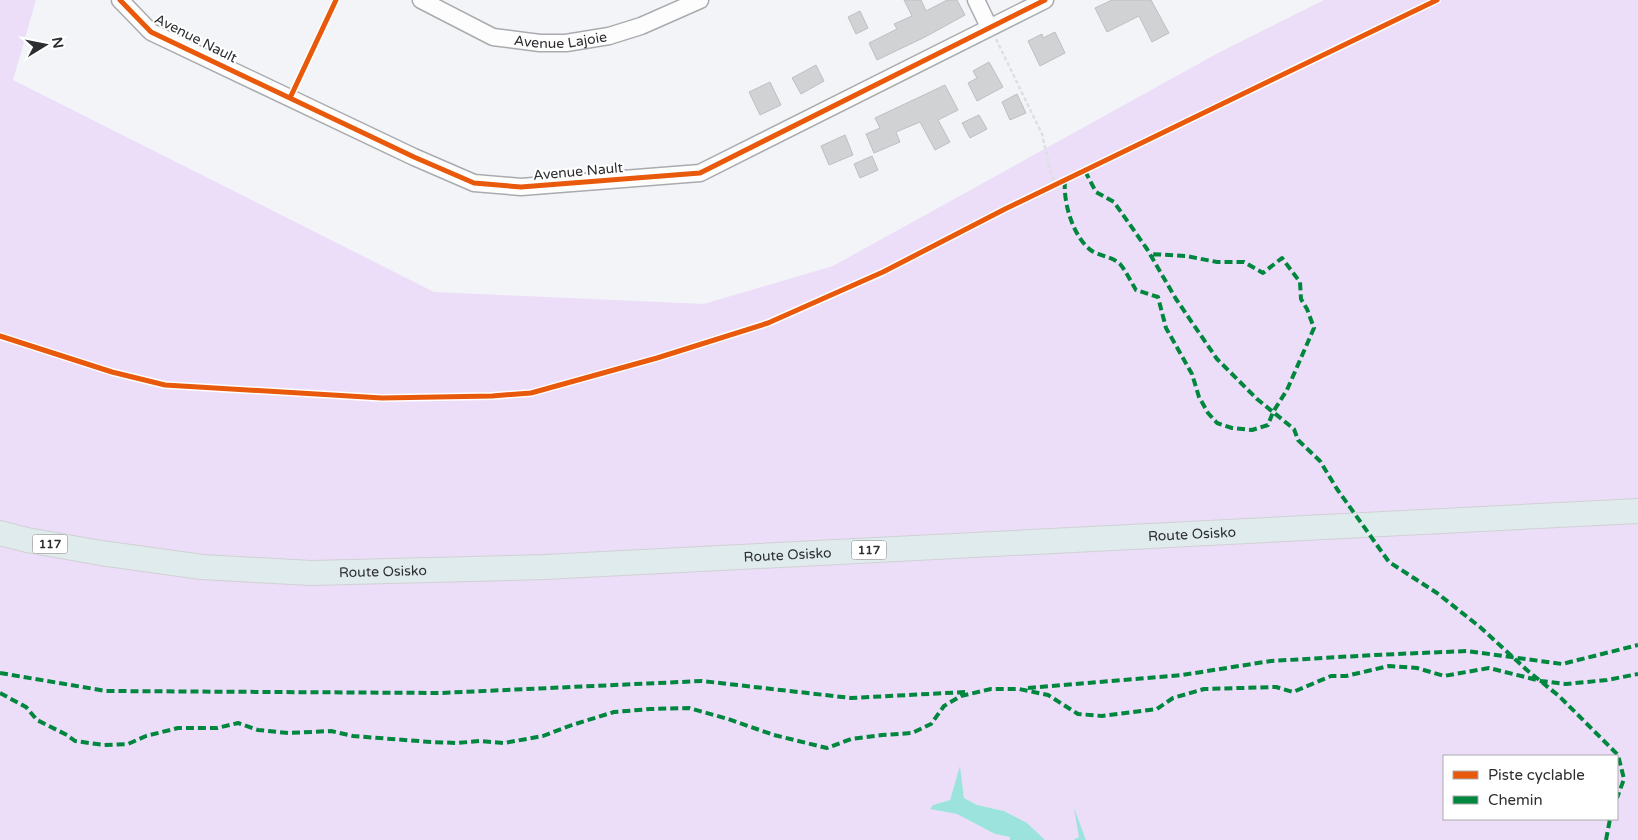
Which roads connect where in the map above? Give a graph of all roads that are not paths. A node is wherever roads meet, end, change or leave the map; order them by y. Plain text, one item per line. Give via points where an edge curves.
1 (120, 0) edge
2 (421, 0) edge
3 (700, 0) edge
4 (976, 0) edge
5 (1045, 0) edge
6 (989, 27) junction
7 (1638, 511) edge
8 (0, 533) edge

1 - 6 street, Avenue Nault via 151,32 405,153 474,183 520,187 700,173
2 - 3 street, Avenue Lajoie via 493,37 540,43 566,43 609,36
4 - 6 street
5 - 6 street, Avenue Nault
7 - 8 highway, Route Osisko / 117 via 545,567 311,573 202,567 101,553

